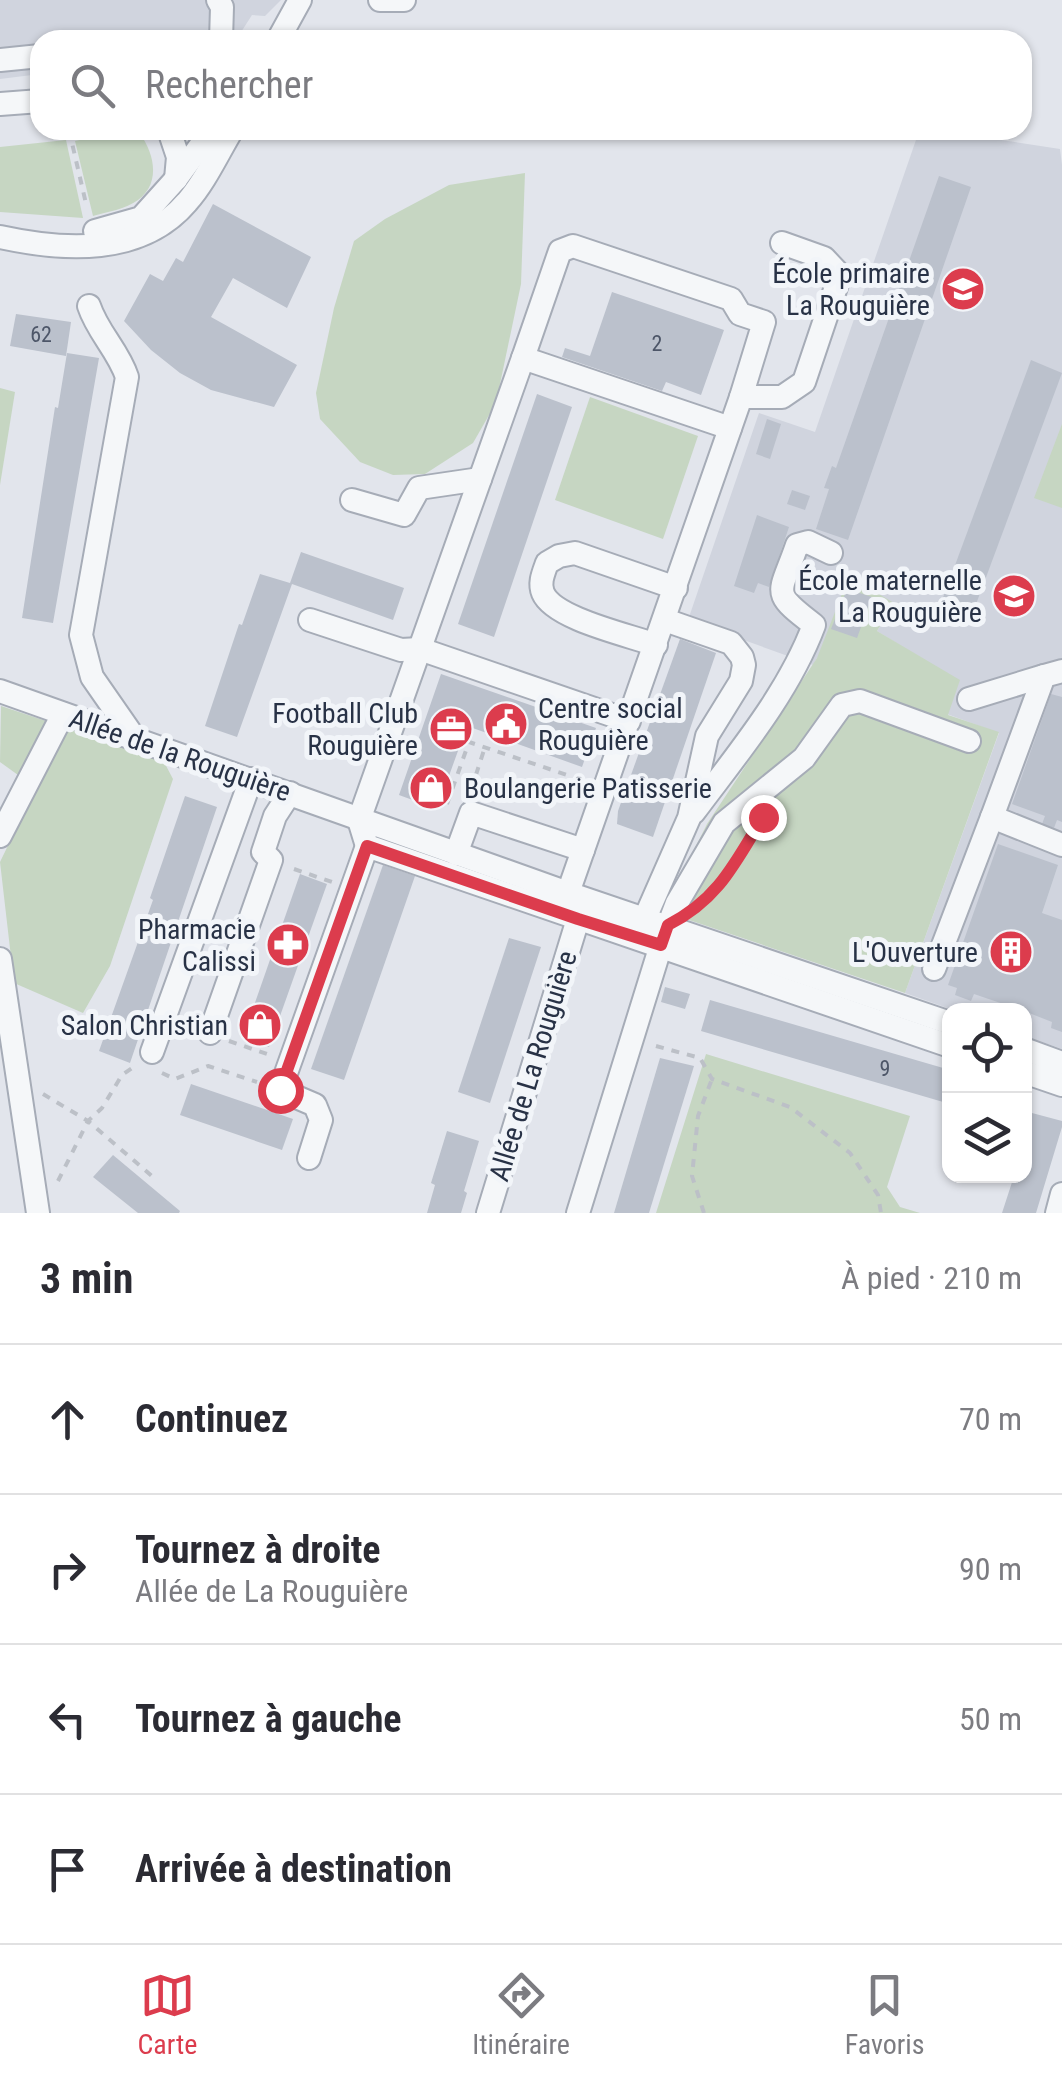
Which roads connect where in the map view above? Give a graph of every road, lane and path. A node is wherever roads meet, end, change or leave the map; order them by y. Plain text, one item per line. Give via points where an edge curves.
1 (218, 0) edge
2 (300, 0) edge
3 (380, 0) edge
4 (404, 0) edge
5 (221, 30) edge
6 (284, 30) edge
7 (30, 57) edge
8 (0, 60) edge
9 (30, 102) edge
10 (0, 104) edge
11 (172, 140) edge
12 (205, 140) edge
13 (226, 140) edge
14 (176, 180) junction
15 (157, 229) junction
16 (0, 233) edge
17 (782, 243) dead end
18 (89, 306) dead end
19 (523, 358) junction
20 (740, 396) junction
21 (730, 428) junction
22 (480, 479) junction
23 (352, 500) dead end
24 (831, 553) dead end
25 (676, 588) junction
26 (310, 620) dead end
27 (665, 620) junction
28 (656, 645) junction
29 (420, 649) junction
30 (1053, 674) edge
31 (0, 692) edge
32 (969, 699) dead end
33 (62, 714) junction
34 (629, 720) junction
35 (133, 736) junction
36 (970, 741) dead end
37 (484, 747) junction
38 (251, 779) junction
39 (594, 784) dead end
40 (472, 786) dead end
41 (290, 793) junction
42 (763, 817) dead end
43 (992, 817) junction
44 (689, 818) junction
45 (360, 820) junction
46 (0, 836) edge
47 (1062, 845) edge
48 (367, 846) junction
49 (433, 846) junction
50 (583, 850) junction
51 (456, 854) junction
52 (292, 868) dead end
53 (322, 878) dead end
54 (568, 893) junction
55 (706, 900) dead end
56 (578, 919) junction
57 (658, 929) junction
58 (0, 959) edge
59 (934, 970) dead end
60 (942, 1020) edge
61 (210, 1033) joint
62 (632, 1038) junction
63 (942, 1043) edge
64 (259, 1051) dead end
65 (1032, 1053) edge
66 (154, 1062) joint
67 (1062, 1062) edge
68 (122, 1075) dead end
69 (1032, 1075) edge
70 (17, 1079) junction
71 (712, 1079) junction
72 (1062, 1085) edge
73 (280, 1090) junction
74 (88, 1121) junction
75 (308, 1158) dead end
76 (153, 1178) dead end
77 (57, 1182) dead end
78 (1062, 1194) edge
79 (38, 1213) edge
80 (488, 1213) edge
81 (578, 1213) edge
82 (704, 1213) edge
83 (881, 1213) edge
84 (1056, 1213) edge

1 - 5 street
2 - 6 street
3 - 4 street
7 - 8 street
9 - 10 street
11 - 14 street
12 - 14 street
13 - 15 street via 188,202
14 - 15 street
14 - 16 street via 126,225
15 - 16 street via 136,239 80,246
17 - 20 street via 824,258 840,276 804,382 782,397
18 - 35 street via 126,377 82,635 92,677
19 - 20 street via 560,250 572,246 731,298 740,314 764,322
19 - 21 street
19 - 22 street
20 - 21 street
21 - 25 street
22 - 23 street via 419,488 404,516
22 - 29 street
24 - 44 street via 808,542 797,545 781,592 783,602 814,625 801,660
25 - 27 street
25 - 28 street via 575,552 547,563 540,582 556,610
26 - 29 street via 401,650
27 - 28 street
27 - 44 street via 731,643 744,666 707,736
28 - 34 street
29 - 34 street
29 - 45 street
30 - 32 street
30 - 43 street
31 - 33 street, Allée de la Rouguière
33 - 35 street, Allée de la Rouguière
33 - 46 street
34 - 50 street
35 - 38 street, Allée de la Rouguière
36 - 57 street via 860,700 842,705 804,758 724,823
37 - 39 path
37 - 40 path
37 - 49 path via 469,742
38 - 41 street, Allée de la Rouguière
38 - 66 street
41 - 45 street, Allée de la Rouguière
41 - 61 street via 274,816 263,852 271,860
42 - 55 path
43 - 47 street
43 - 59 street
44 - 57 street
45 - 48 street
45 - 49 street, Allée de La Rouguière
48 - 56 street, Allée de La Rouguière
48 - 73 street
49 - 51 street, Allée de La Rouguière
50 - 51 street via 471,813
50 - 54 street
51 - 54 street, Allée de La Rouguière
52 - 53 path
54 - 56 street, Allée de La Rouguière
54 - 57 street, Allée de La Rouguière
56 - 57 street, Allée de La Rouguière
56 - 80 street, Allée de La Rouguière
57 - 60 street, Allée de La Rouguière
57 - 62 street
57 - 63 street, Allée de La Rouguière
58 - 70 street
61 - 64 path
62 - 71 path via 700,1058
62 - 81 street
65 - 67 street
66 - 73 path via 175,1078 208,1066
68 - 74 path
69 - 72 street
70 - 74 path
70 - 79 street
71 - 82 path via 698,1116 692,1176
71 - 83 path via 790,1107 850,1153 878,1196
73 - 75 street via 315,1104 320,1120
74 - 76 path
74 - 77 path
78 - 84 street

